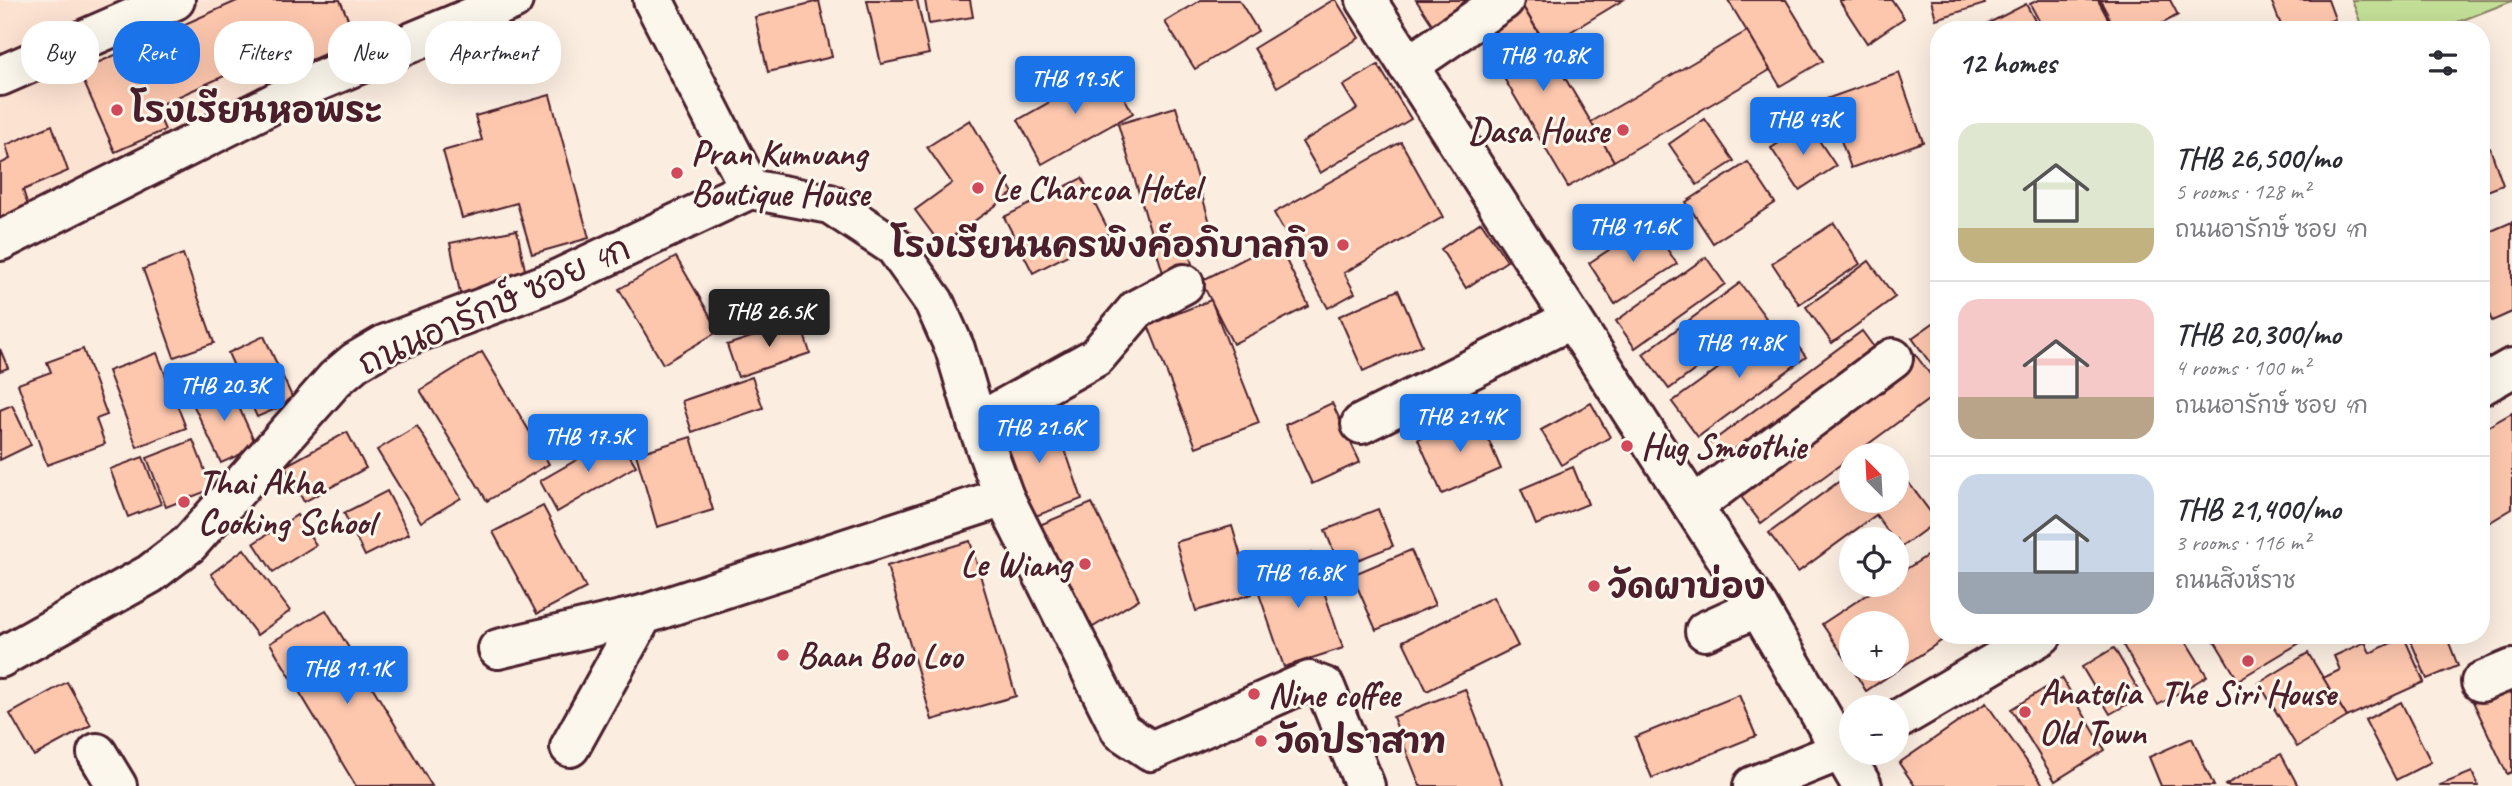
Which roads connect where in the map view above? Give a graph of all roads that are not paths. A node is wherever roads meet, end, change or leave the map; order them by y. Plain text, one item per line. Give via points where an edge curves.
1 (175, 0) edge
2 (513, 0) edge
3 (653, 0) edge
4 (1366, 0) edge
5 (1504, 0) edge
6 (1408, 65) junction
7 (0, 76) edge
8 (750, 189) junction
9 (0, 241) edge
10 (1184, 284) dead end
11 (1572, 319) junction
12 (1893, 358) dead end
13 (2512, 368) edge
14 (2490, 380) edge
15 (977, 423) junction
16 (1361, 424) dead end
17 (1004, 498) junction
18 (1693, 506) junction
19 (1758, 607) junction
20 (643, 615) junction
21 (1705, 631) dead end
22 (2027, 644) edge
23 (498, 649) dead end
24 (0, 658) edge
25 (1909, 713) edge
26 (570, 747) dead end
27 (1839, 752) edge
28 (97, 753) dead end
29 (1839, 762) edge
30 (1847, 765) edge
31 (117, 786) edge
32 (1365, 786) edge
33 (1753, 786) edge
34 (1863, 786) edge

1 - 7 street
2 - 9 street via 313,83
3 - 8 street
4 - 6 street
5 - 6 street
6 - 11 street
8 - 15 street via 830,204 895,247 934,302 955,349
8 - 24 street, ถนนอารักษ์ ซอย 4ก via 554,281 386,345 355,362 189,544 150,574
10 - 15 street via 1137,309 1096,356
11 - 16 street
11 - 18 street
12 - 18 street
13 - 14 street
15 - 17 street
17 - 20 street
17 - 32 street via 1121,731 1152,751 1309,681 1325,687
18 - 19 street
19 - 21 street
19 - 27 street
20 - 23 street
20 - 26 street
22 - 25 street
28 - 31 street
29 - 33 street via 1793,770
30 - 34 street

